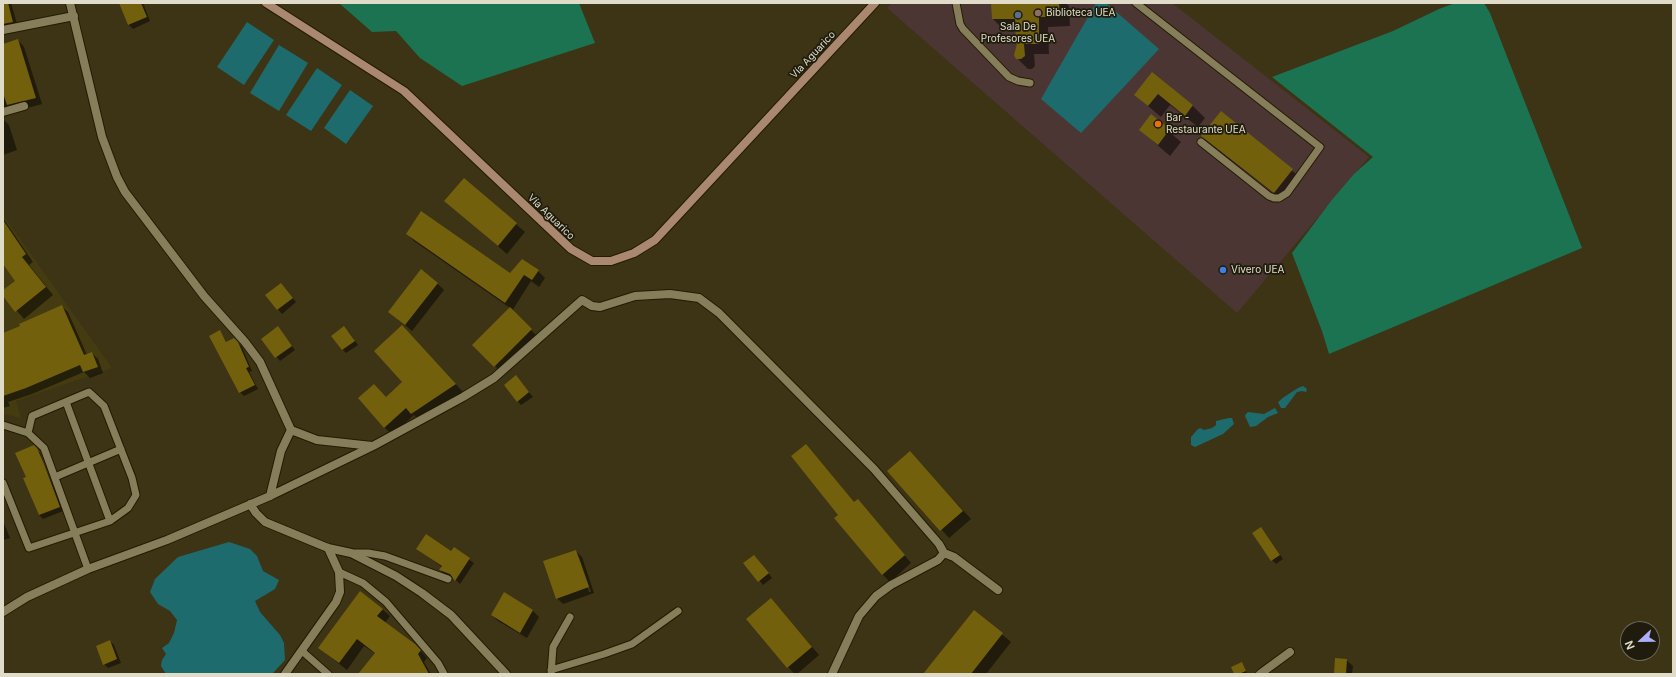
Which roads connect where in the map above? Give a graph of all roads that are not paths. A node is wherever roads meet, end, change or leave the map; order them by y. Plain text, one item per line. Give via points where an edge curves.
1 (70, 3) edge
2 (266, 3) edge
3 (875, 3) edge
4 (956, 3) edge
5 (1136, 3) edge
6 (74, 16) junction
7 (3, 30) edge
8 (1030, 83) dead end
9 (24, 106) dead end
10 (3, 112) edge
11 (1201, 142) dead end
12 (66, 402) junction
13 (3, 425) edge
14 (291, 430) junction
15 (28, 433) junction
16 (373, 446) junction
17 (121, 449) junction
18 (88, 462) junction
19 (55, 477) junction
20 (3, 483) edge
21 (270, 496) junction
22 (250, 504) junction
23 (110, 521) junction
24 (75, 532) junction
25 (328, 548) junction
26 (351, 553) junction
27 (944, 553) junction
28 (88, 569) junction
29 (339, 572) junction
30 (448, 579) dead end
31 (998, 590) dead end
32 (678, 611) dead end
33 (3, 612) edge
34 (570, 617) dead end
35 (302, 651) junction
36 (1290, 652) dead end
37 (551, 672) edge
38 (285, 674) edge
39 (328, 674) edge
40 (444, 674) edge
41 (506, 674) edge
42 (832, 674) edge
43 (1260, 674) edge

1 - 6 street
2 - 3 street, Vía Aguarico via 404,91 571,249 592,261 610,262 634,253 655,240
4 - 8 lane via 963,29 1009,77
5 - 11 lane via 1320,147 1287,193 1274,198
6 - 7 street
6 - 14 street via 102,137 116,177 204,296 260,362
9 - 10 street
12 - 15 lane via 32,416
12 - 17 lane via 89,392 104,406
12 - 18 lane
13 - 15 lane
14 - 16 street via 317,440
14 - 21 street via 281,452
15 - 19 lane via 44,448
16 - 21 street
16 - 27 street via 494,378 582,300 600,307 635,296 670,294 699,298 719,313 874,469
17 - 18 lane
17 - 23 lane via 136,495 128,508
18 - 19 lane
18 - 23 lane
19 - 24 lane
20 - 24 lane via 29,548
21 - 22 street
22 - 25 street via 265,522
22 - 28 street via 167,540
23 - 24 lane
24 - 28 lane
25 - 26 street
25 - 29 street
26 - 30 lane via 385,556
26 - 41 street via 396,576 451,615
27 - 31 street via 954,557
27 - 42 street via 938,560 876,596 859,616
28 - 33 street via 27,597
29 - 35 street via 340,592 336,602
29 - 40 lane via 363,583 386,602 438,663
32 - 37 lane via 632,644
34 - 37 lane via 553,647
35 - 38 street
35 - 39 lane
36 - 43 street

